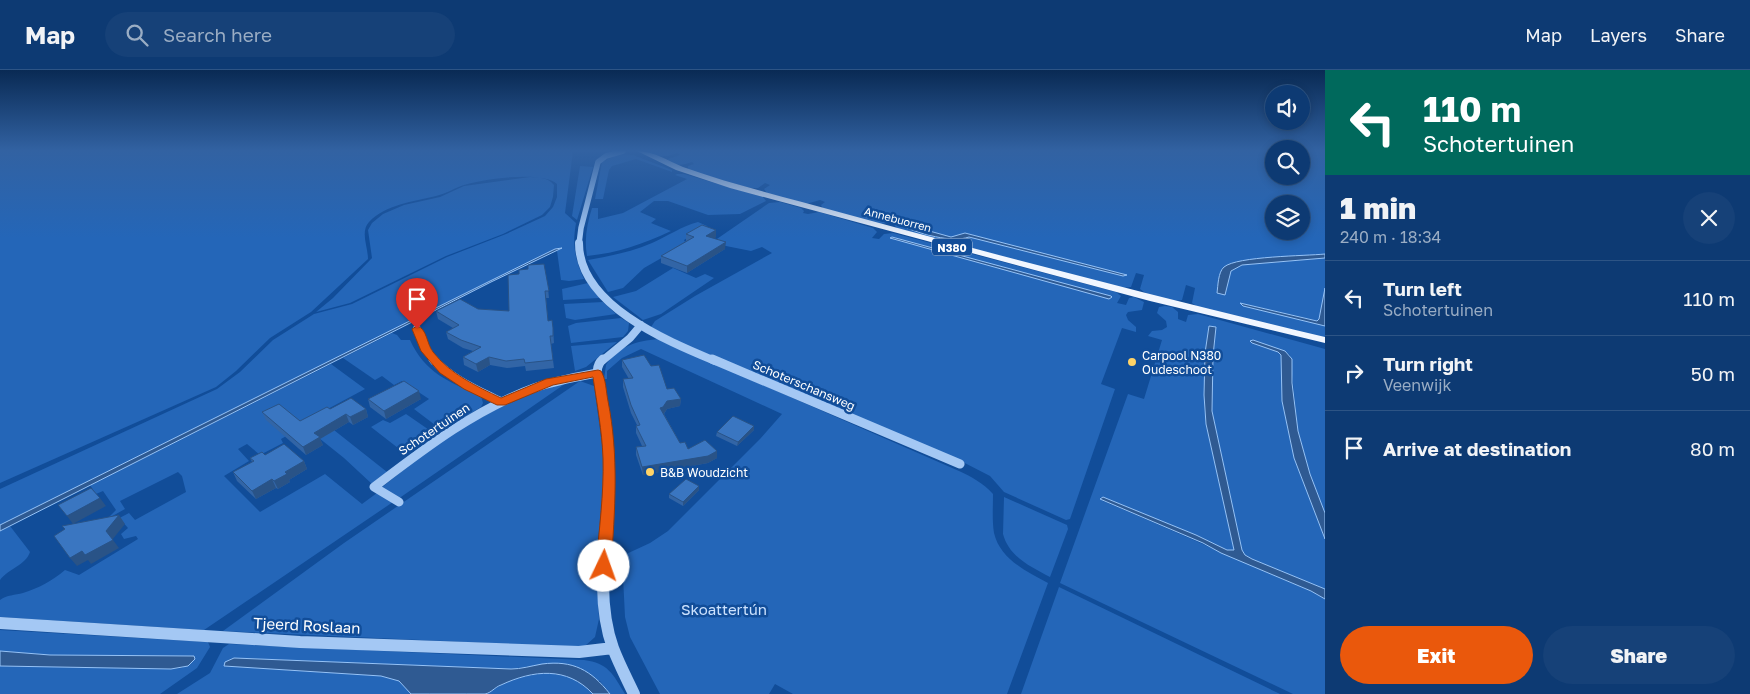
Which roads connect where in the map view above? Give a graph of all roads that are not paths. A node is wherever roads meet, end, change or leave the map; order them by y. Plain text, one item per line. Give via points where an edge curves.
1 (593, 180) edge
2 (712, 180) edge
3 (715, 180) edge
4 (733, 186) junction
5 (1172, 304) junction
6 (642, 325) junction
7 (417, 329) dead end
8 (1325, 340) edge
9 (1325, 345) edge
10 (598, 373) junction
11 (501, 402) junction
12 (960, 464) dead end
13 (399, 502) dead end
14 (0, 623) edge
15 (612, 648) junction
16 (634, 694) edge

1 - 6 street, Schoterschansweg via 582,222 579,249 598,288
2 - 4 main road, Annebuorren / N380
3 - 4 main road, Annebuorren / N380
4 - 5 main road, Annebuorren / N380
5 - 8 main road, Annebuorren / N380
5 - 9 main road, Annebuorren / N380
6 - 10 street via 600,362
6 - 12 street, Schoterschansweg via 694,352
7 - 11 street via 426,351 444,370
10 - 11 street, Schotertuinen via 550,382
10 - 15 street via 609,459 604,579
11 - 13 street, Schotertuinen via 446,433 374,488
14 - 15 street, Tjeerd Roslaan via 318,642 579,652
15 - 16 street

